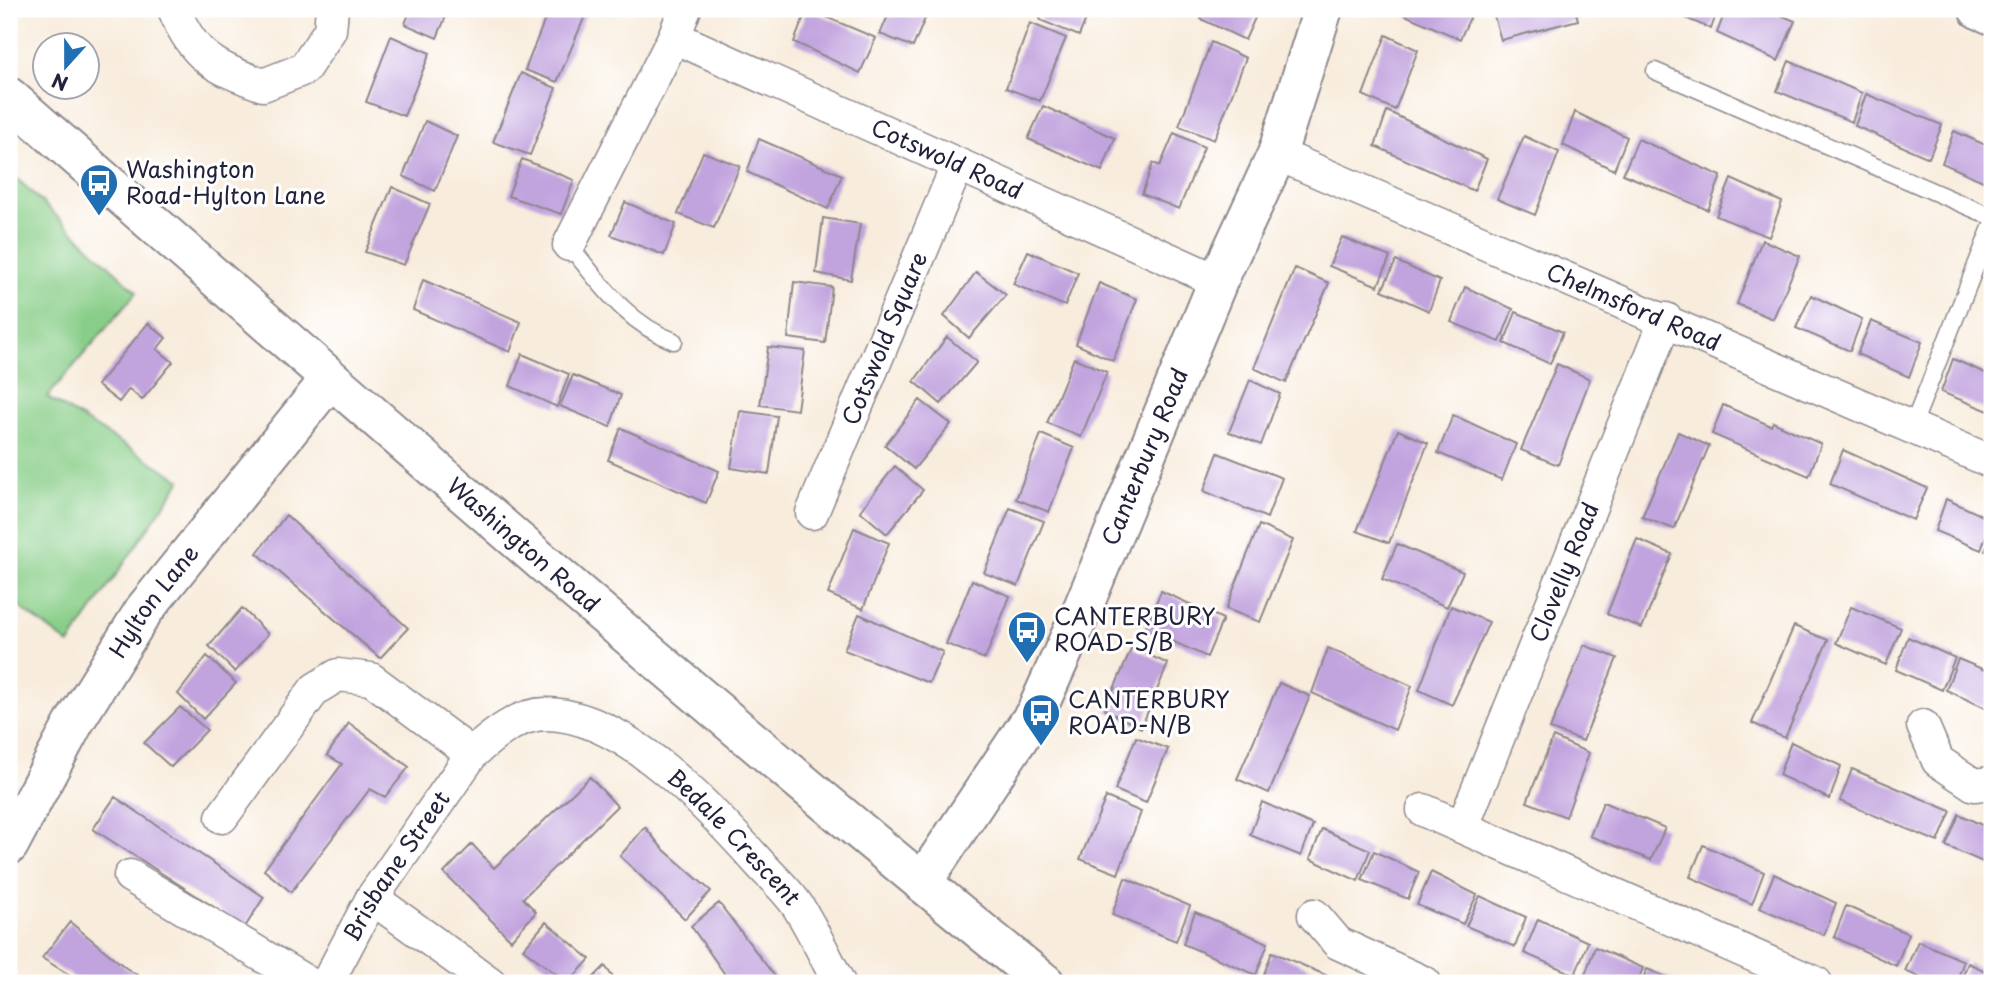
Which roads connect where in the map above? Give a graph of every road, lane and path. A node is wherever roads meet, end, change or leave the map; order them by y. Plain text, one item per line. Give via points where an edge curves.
1 (174, 9) edge
2 (332, 9) edge
3 (1323, 9) edge
4 (1978, 9) edge
5 (1992, 15) edge
6 (680, 23) edge
7 (1655, 71) dead end
8 (9, 97) edge
9 (1277, 154) junction
10 (957, 166) junction
11 (1992, 217) edge
12 (1992, 225) edge
13 (569, 245) joint
14 (1218, 281) junction
15 (1665, 319) junction
16 (674, 341) dead end
17 (330, 379) junction
18 (1913, 425) junction
19 (1992, 462) edge
20 (813, 513) dead end
21 (593, 724) joint
22 (1923, 726) dead end
23 (472, 754) junction
24 (1992, 783) edge
25 (1423, 810) dead end
26 (222, 817) dead end
27 (1463, 827) junction
28 (9, 845) edge
29 (130, 876) dead end
30 (922, 883) junction
31 (372, 898) junction
32 (1314, 915) dead end
33 (1800, 980) edge
34 (308, 983) edge
35 (327, 983) edge
36 (490, 983) edge
37 (839, 983) edge
38 (1045, 983) edge
39 (1425, 983) edge

1 - 2 street via 186,38 217,68 263,85 304,69 330,30
3 - 9 street, Canterbury Road
4 - 5 street
6 - 10 street, Cotswold Road
6 - 13 street, Cotswold Road
7 - 11 lane
8 - 17 street, Washington Road
9 - 14 street, Canterbury Road
9 - 15 street, Chelmsford Road
10 - 14 street, Cotswold Road
10 - 20 street, Cotswold Square
12 - 18 lane
13 - 16 lane via 632,318
14 - 30 street, Canterbury Road via 1036,712
15 - 18 street, Chelmsford Road
15 - 27 street, Clovelly Road
17 - 28 street, Hylton Lane via 144,610 75,721
17 - 30 street, Washington Road
18 - 19 street, Chelmsford Road
21 - 23 street, Brisbane Street via 546,714 521,720 494,734
21 - 37 street, Bedale Crescent via 653,759 721,820 798,906
22 - 24 street via 1938,761 1974,785
23 - 26 street via 371,678 338,675 315,689
23 - 31 street, Brisbane Street
25 - 27 street
27 - 33 street
29 - 34 street
30 - 38 street, Washington Road
31 - 35 street, Brisbane Street
31 - 36 street
32 - 39 street via 1338,943

